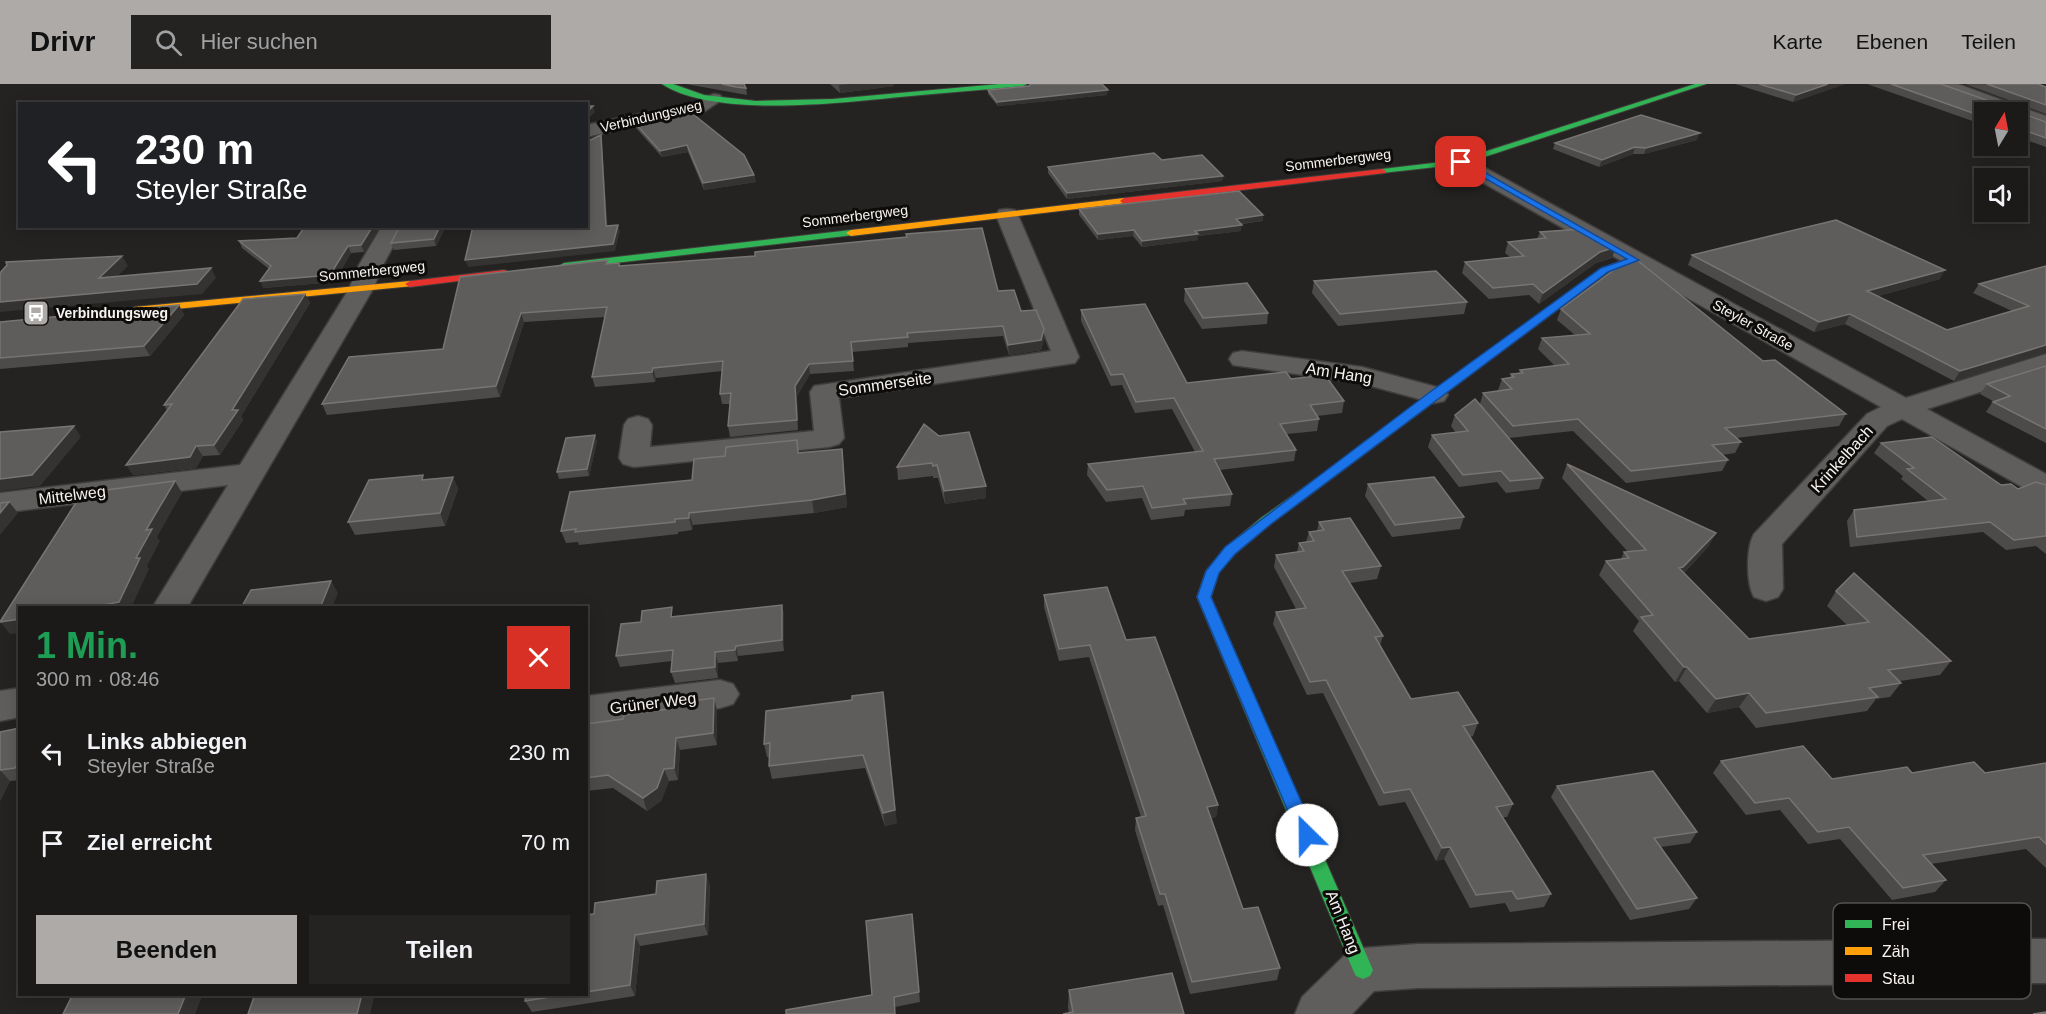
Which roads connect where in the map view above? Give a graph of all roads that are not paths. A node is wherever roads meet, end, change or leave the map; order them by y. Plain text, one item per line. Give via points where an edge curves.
1 (666, 84) edge
2 (1023, 84) edge
3 (1702, 84) edge
4 (1942, 84) edge
5 (714, 99) junction
6 (2046, 122) edge
7 (588, 132) edge
8 (1461, 162) junction
9 (1007, 215) junction
10 (392, 228) edge
11 (1635, 260) junction
12 (548, 268) edge
13 (513, 272) edge
14 (361, 289) junction
15 (124, 311) edge
16 (1242, 359) dead end
17 (2046, 362) edge
18 (1434, 394) junction
19 (1903, 408) junction
20 (638, 425) dead end
21 (250, 473) junction
22 (2046, 487) edge
23 (0, 503) edge
24 (1766, 589) dead end
25 (170, 606) edge
26 (720, 694) dead end
27 (18, 702) edge
28 (0, 706) edge
29 (588, 711) edge
30 (2031, 961) edge
31 (2046, 961) edge
32 (1833, 963) edge
33 (1363, 970) junction
34 (1319, 1014) edge

1 - 5 street
2 - 5 street via 809,103 756,104
3 - 8 street, Sommerbergweg
4 - 6 street
5 - 7 street, Verbindungsweg via 699,107
8 - 9 street, Sommerbergweg
8 - 11 street, Steyler Straße
9 - 12 street, Sommerbergweg
9 - 20 street, Sommerseite via 1066,357 824,392 829,438 634,458
10 - 14 street
11 - 18 street, Am Hang via 1605,270
11 - 19 street, Steyler Straße
13 - 14 street, Sommerbergweg
14 - 15 street, Sommerbergweg
14 - 21 street
16 - 18 street, Am Hang via 1362,375
17 - 19 street, Krinkelbach
18 - 33 street, Am Hang via 1230,551 1213,571 1204,597
19 - 22 street, Steyler Straße
19 - 24 street, Krinkelbach via 1877,420 1766,542
21 - 23 street, Mittelweg
21 - 25 street
26 - 29 street, Grüner Weg
27 - 28 street
30 - 31 street, Am Hang
32 - 33 street, Am Hang via 1418,966
33 - 34 street, Am Hang

